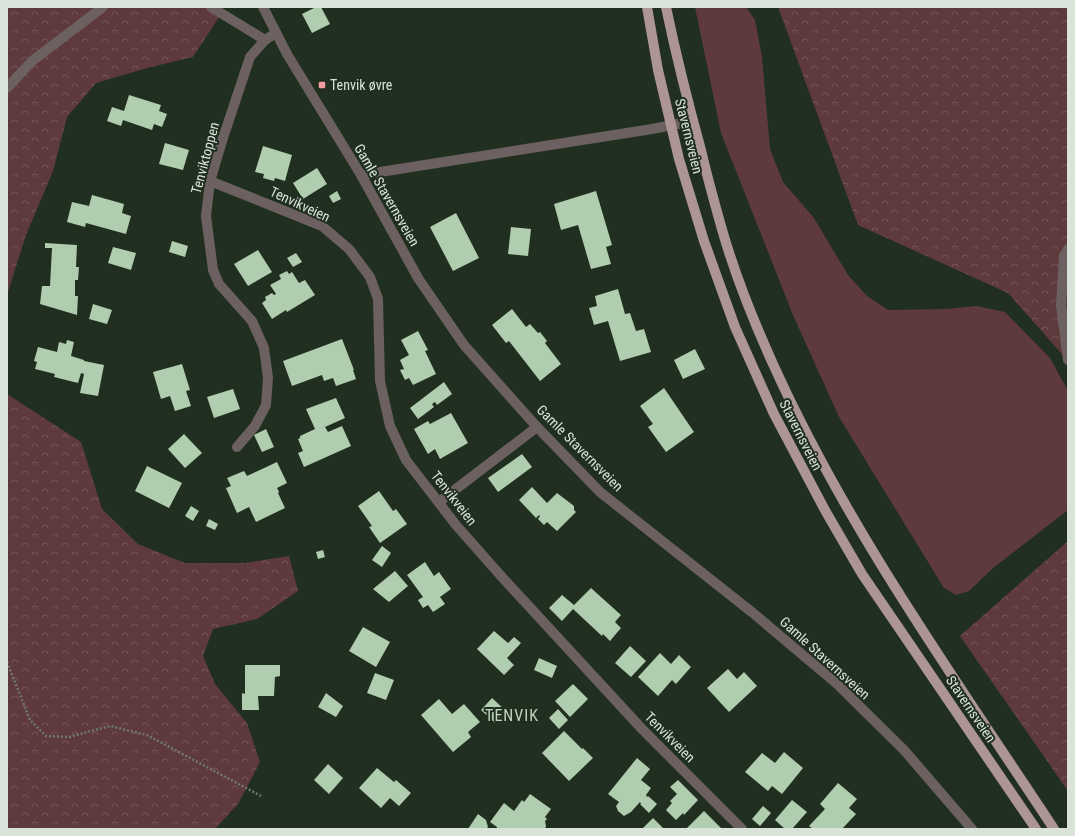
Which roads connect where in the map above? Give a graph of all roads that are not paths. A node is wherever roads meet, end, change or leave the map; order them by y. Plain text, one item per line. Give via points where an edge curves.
1 (103, 7) edge
2 (212, 7) edge
3 (263, 7) edge
4 (647, 7) edge
5 (666, 7) edge
6 (276, 33) junction
7 (265, 40) junction
8 (7, 88) edge
9 (693, 121) junction
10 (671, 126) junction
11 (361, 175) junction
12 (210, 181) junction
13 (1068, 249) edge
14 (1068, 360) edge
15 (537, 427) junction
16 (237, 447) dead end
17 (439, 502) junction
18 (742, 829) edge
19 (972, 829) edge
20 (1036, 829) edge
21 (1054, 829) edge

1 - 8 street via 32,61
2 - 7 street
3 - 6 street, Gamle Stavernsveien
4 - 10 main road, Stavernsveien
5 - 9 main road, Stavernsveien
6 - 7 street, Tenviktoppen
6 - 11 street, Gamle Stavernsveien
7 - 12 street, Tenviktoppen via 250,57
9 - 10 street
9 - 21 main road, Stavernsveien via 721,227 738,277 772,361 827,474 881,566
10 - 11 street
10 - 20 main road, Stavernsveien via 713,270 735,327 793,453 862,574
11 - 15 street, Gamle Stavernsveien via 418,278 464,345
12 - 16 street, Tenviktoppen via 206,216 212,270 219,284 252,322 264,348 268,378 266,405 255,426
12 - 17 street, Tenvikveien via 322,226 349,249 370,277 378,299 380,381 390,426 406,460
13 - 14 street via 1064,256 1061,305
15 - 17 street
15 - 19 street, Gamle Stavernsveien via 600,492 753,613 836,683 904,750
17 - 18 street, Tenvikveien via 501,576 637,724

